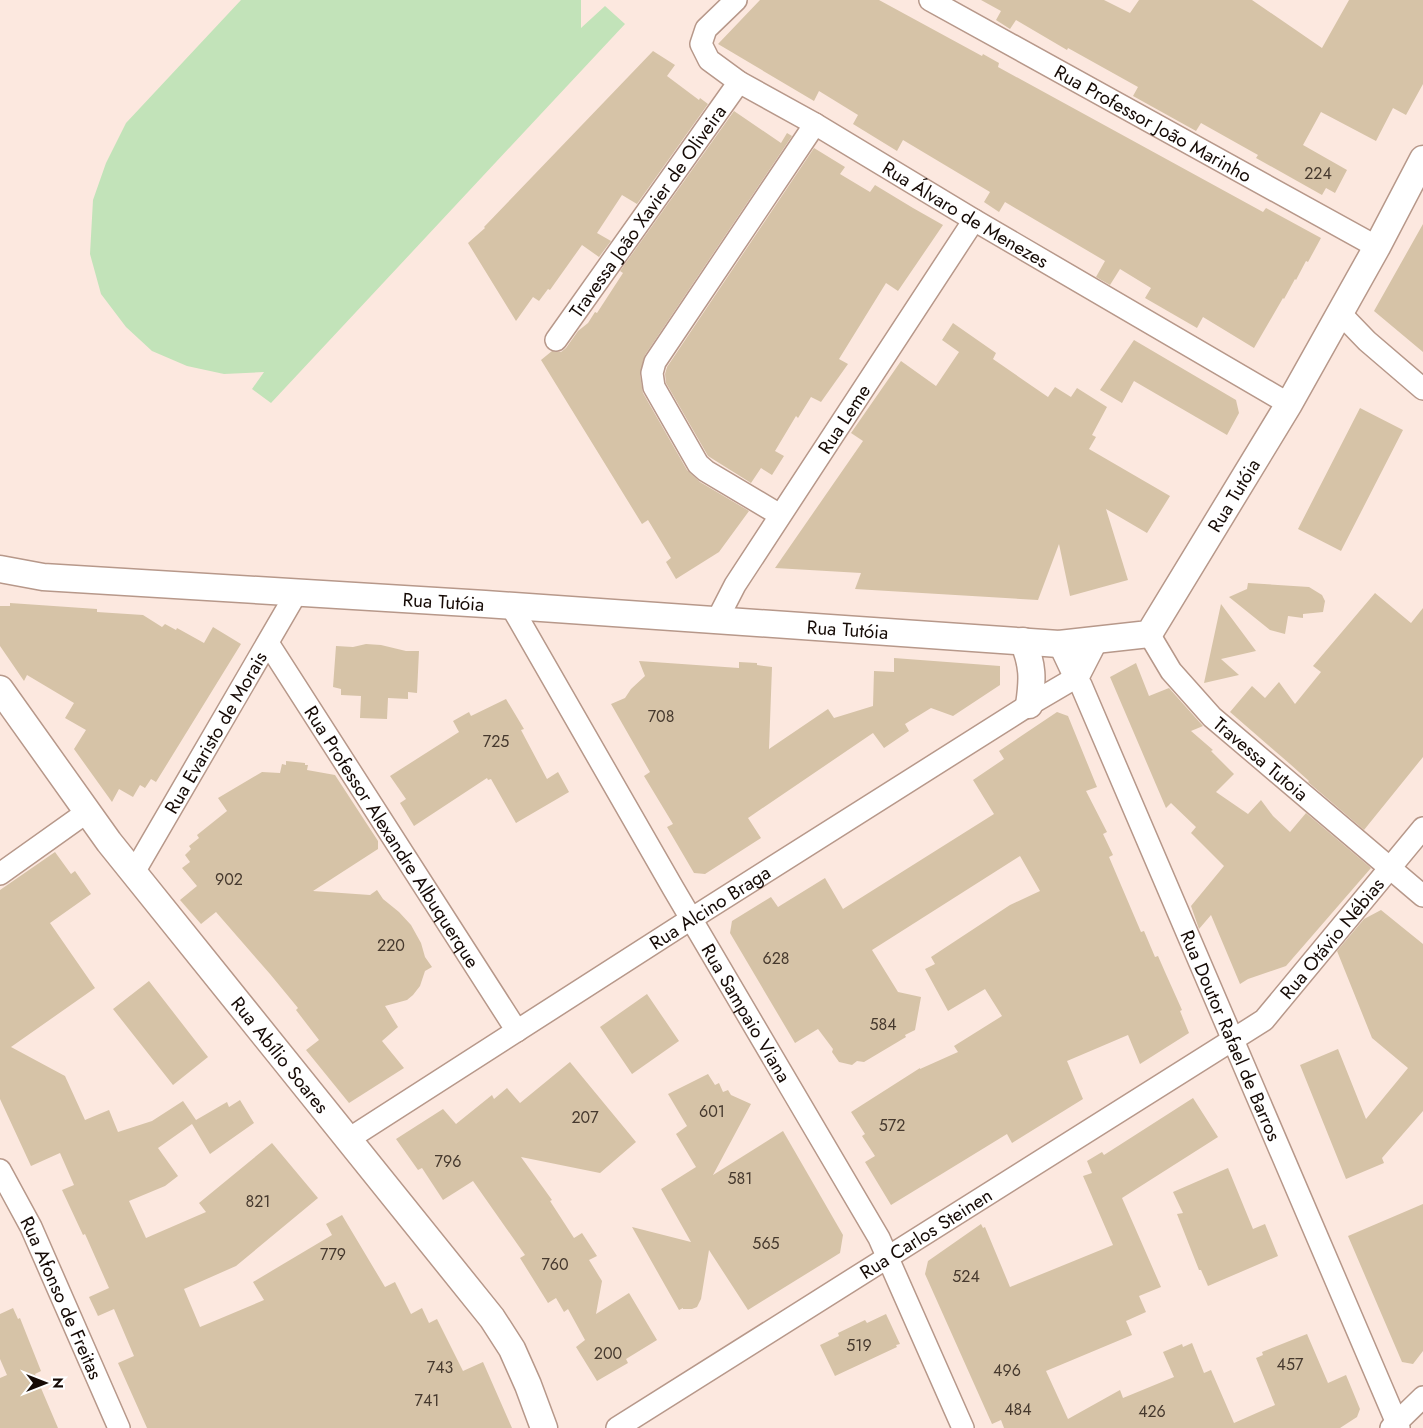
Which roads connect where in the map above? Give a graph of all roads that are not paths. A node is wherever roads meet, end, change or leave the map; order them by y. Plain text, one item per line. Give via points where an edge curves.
1 (736, 0) edge
2 (930, 0) edge
3 (739, 82) junction
4 (816, 124) junction
5 (1423, 159) edge
6 (974, 220) junction
7 (1377, 247) junction
8 (1340, 313) junction
9 (556, 340) dead end
10 (1423, 388) edge
11 (1289, 404) junction
12 (780, 515) junction
13 (0, 568) edge
14 (297, 592) junction
15 (511, 606) junction
16 (717, 620) junction
17 (1150, 634) junction
18 (1023, 641) junction
19 (1094, 641) junction
20 (268, 643) junction
21 (1059, 644) junction
22 (1075, 678) junction
23 (0, 689) edge
24 (1029, 705) junction
25 (87, 812) junction
26 (1423, 828) edge
27 (1389, 869) junction
28 (0, 874) edge
29 (134, 874) junction
30 (1423, 896) edge
31 (691, 918) junction
32 (518, 1031) junction
33 (1233, 1039) junction
34 (347, 1140) junction
35 (0, 1170) edge
36 (888, 1257) junction
37 (1423, 1397) edge
38 (1396, 1426) edge
39 (120, 1428) edge
40 (544, 1428) edge
41 (617, 1428) edge
42 (963, 1428) edge

1 - 3 street, Rua Álvaro de Menezes via 706,29 701,44 709,60
2 - 7 street, Rua Professor João Marinho
3 - 4 street, Rua Álvaro de Menezes
3 - 9 street, Travessa João Xavier de Oliveira
4 - 6 street, Rua Álvaro de Menezes
4 - 12 street via 654,362 652,373 654,387 698,464
5 - 7 street, Rua Tutóia
6 - 11 street, Rua Álvaro de Menezes
6 - 12 street, Rua Leme
7 - 8 street, Rua Tutóia
8 - 10 street
8 - 11 street, Rua Tutóia
11 - 17 street, Rua Tutóia
12 - 16 street, Rua Leme via 735,585
13 - 14 street, Rua Tutóia via 43,577
14 - 15 street, Rua Tutóia
14 - 20 street, Rua Evaristo de Morais
15 - 16 street, Rua Tutóia
15 - 31 street, Rua Sampaio Viana
16 - 18 street, Rua Tutóia
17 - 19 street, Rua Tutóia
17 - 27 street, Travessa Tutoia via 1171,671 1212,717
18 - 21 street, Rua Tutóia
18 - 24 street via 1032,670
19 - 21 street, Rua Tutóia
19 - 22 street
20 - 29 street, Rua Evaristo de Morais
20 - 32 street, Rua Professor Alexandre Albuquerque
21 - 22 street, Rua Doutor Rafael de Barros
22 - 24 street, Rua Alcino Braga
22 - 33 street, Rua Doutor Rafael de Barros via 1081,685
23 - 25 street, Rua Abílio Soares
24 - 31 street, Rua Alcino Braga
25 - 28 street
25 - 29 street, Rua Abílio Soares
26 - 27 street, Rua Otávio Nébias
27 - 30 street, Travessa Tutoia
27 - 33 street, Rua Otávio Nébias via 1264,1020
29 - 34 street, Rua Abílio Soares
31 - 32 street, Rua Alcino Braga
31 - 36 street, Rua Sampaio Viana
32 - 34 street, Rua Alcino Braga
33 - 36 street, Rua Carlos Steinen
33 - 38 street, Rua Doutor Rafael de Barros
34 - 40 street, Rua Abílio Soares via 492,1318 516,1358
35 - 39 street, Rua Afonso de Freitas via 31,1227
36 - 41 street, Rua Carlos Steinen
36 - 42 street, Rua Sampaio Viana
37 - 38 street

